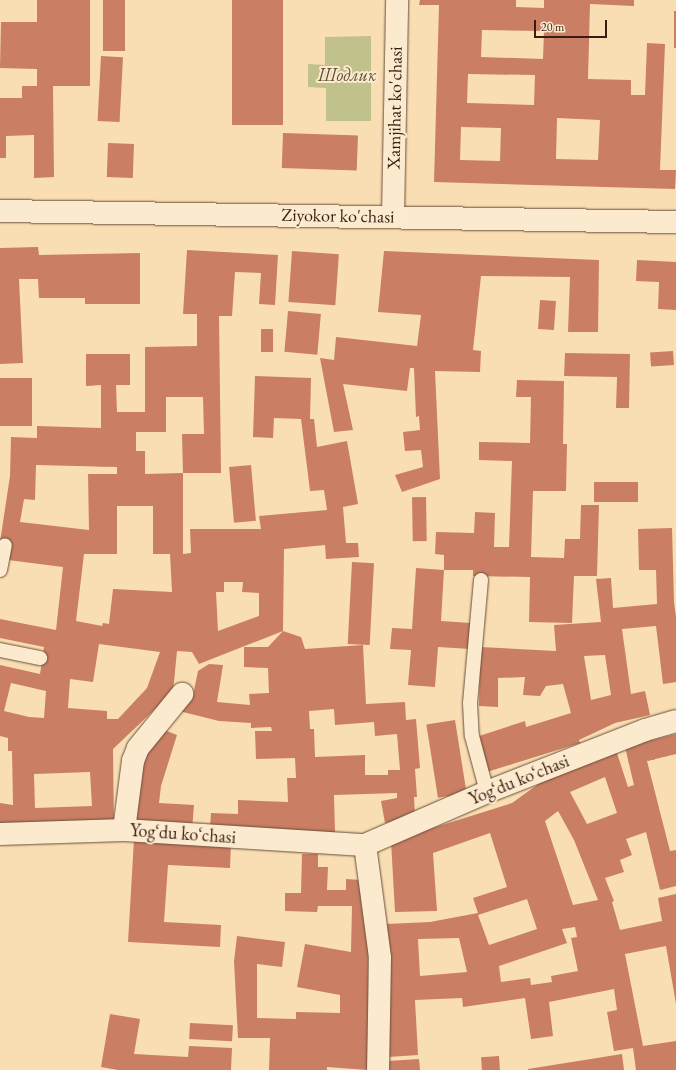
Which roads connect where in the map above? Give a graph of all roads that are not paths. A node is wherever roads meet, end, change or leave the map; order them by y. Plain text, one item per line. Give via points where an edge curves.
1 (397, 0) edge
2 (0, 211) edge
3 (393, 216) junction
4 (676, 222) edge
5 (5, 545) dead end
6 (0, 570) edge
7 (481, 580) dead end
8 (0, 650) edge
9 (40, 658) dead end
10 (182, 694) dead end
11 (676, 721) edge
12 (487, 792) junction
13 (124, 830) junction
14 (0, 834) edge
15 (365, 845) junction
16 (378, 1070) edge

1 - 3 street, Xamjihat ko'chasi
2 - 3 street, Ziyokor ko'chasi
3 - 4 street, Ziyokor ko'chasi
5 - 6 lane
7 - 12 lane via 470,703 472,736
8 - 9 lane
10 - 13 street via 138,748 132,767
11 - 12 street, Yogʻdu koʻchasi via 646,730
12 - 15 street, Yogʻdu koʻchasi
13 - 14 street, Yogʻdu koʻchasi
13 - 15 street, Yogʻdu koʻchasi
15 - 16 street via 380,958

